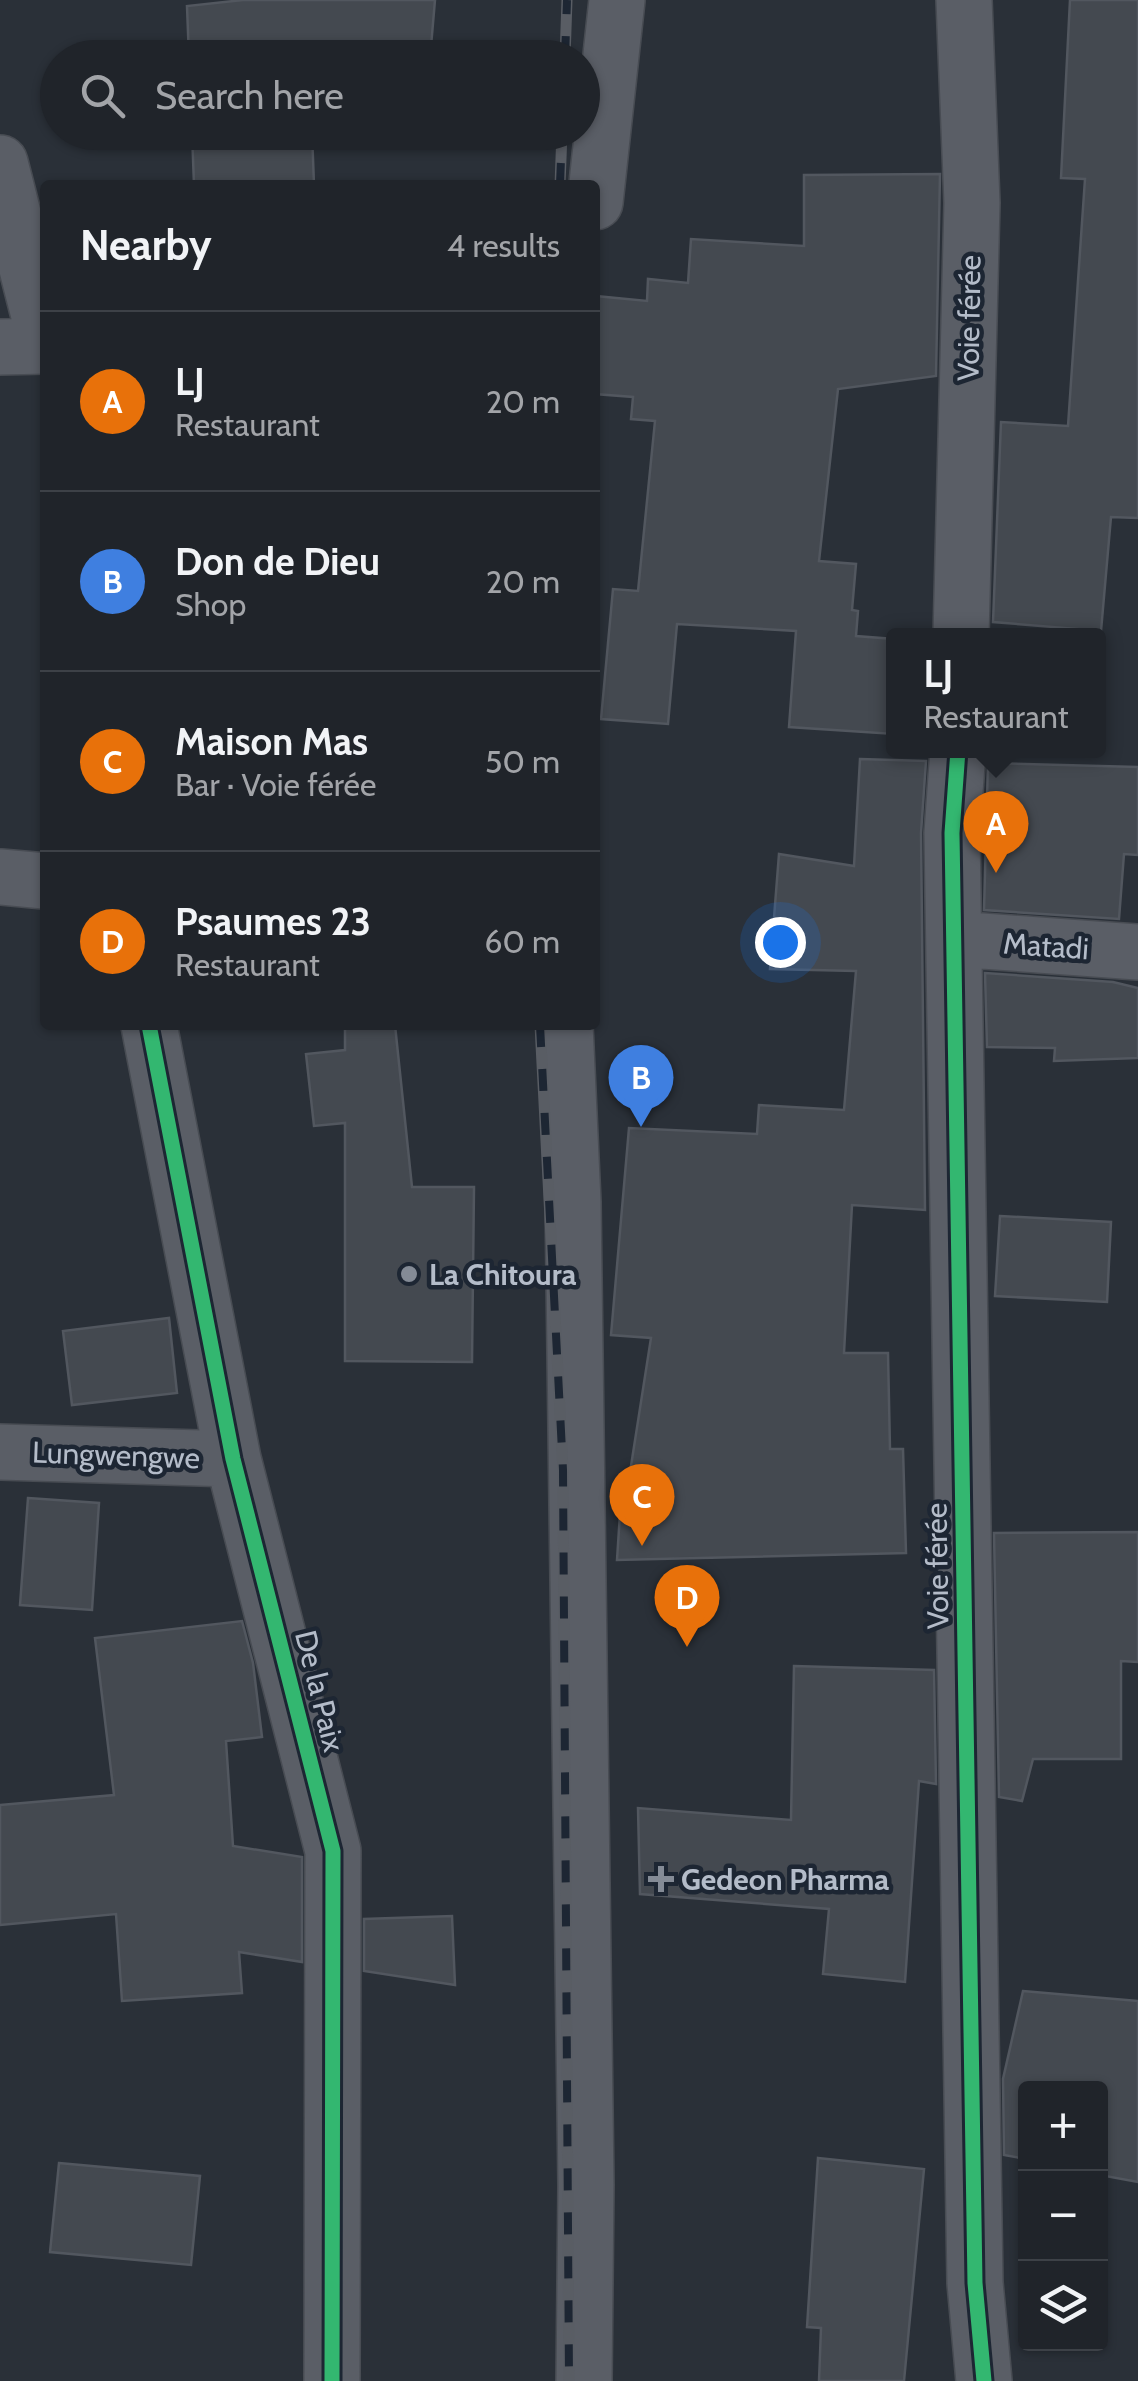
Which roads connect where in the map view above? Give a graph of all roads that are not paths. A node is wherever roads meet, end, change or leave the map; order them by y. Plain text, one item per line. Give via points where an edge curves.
1 (617, 0) edge
2 (964, 0) edge
3 (0, 163) edge
4 (597, 180) edge
5 (40, 323) edge
6 (40, 344) edge
7 (0, 348) edge
8 (961, 628) edge
9 (957, 758) edge
10 (0, 877) edge
11 (40, 881) edge
12 (954, 939) junction
13 (1138, 952) edge
14 (150, 1030) edge
15 (565, 1030) edge
16 (0, 1452) edge
17 (233, 1459) junction
18 (332, 2381) edge
19 (584, 2381) edge
20 (984, 2381) edge

1 - 4 street
2 - 8 street, Voie férée via 972,203
3 - 5 street
6 - 7 street
9 - 12 street, Voie férée
10 - 11 street
12 - 13 street, Matadi
12 - 20 street, Voie férée via 975,2284
14 - 17 street, De la Paix
15 - 19 street via 573,1202
16 - 17 street, Lungwengwe
17 - 18 street, De la Paix via 333,1851

